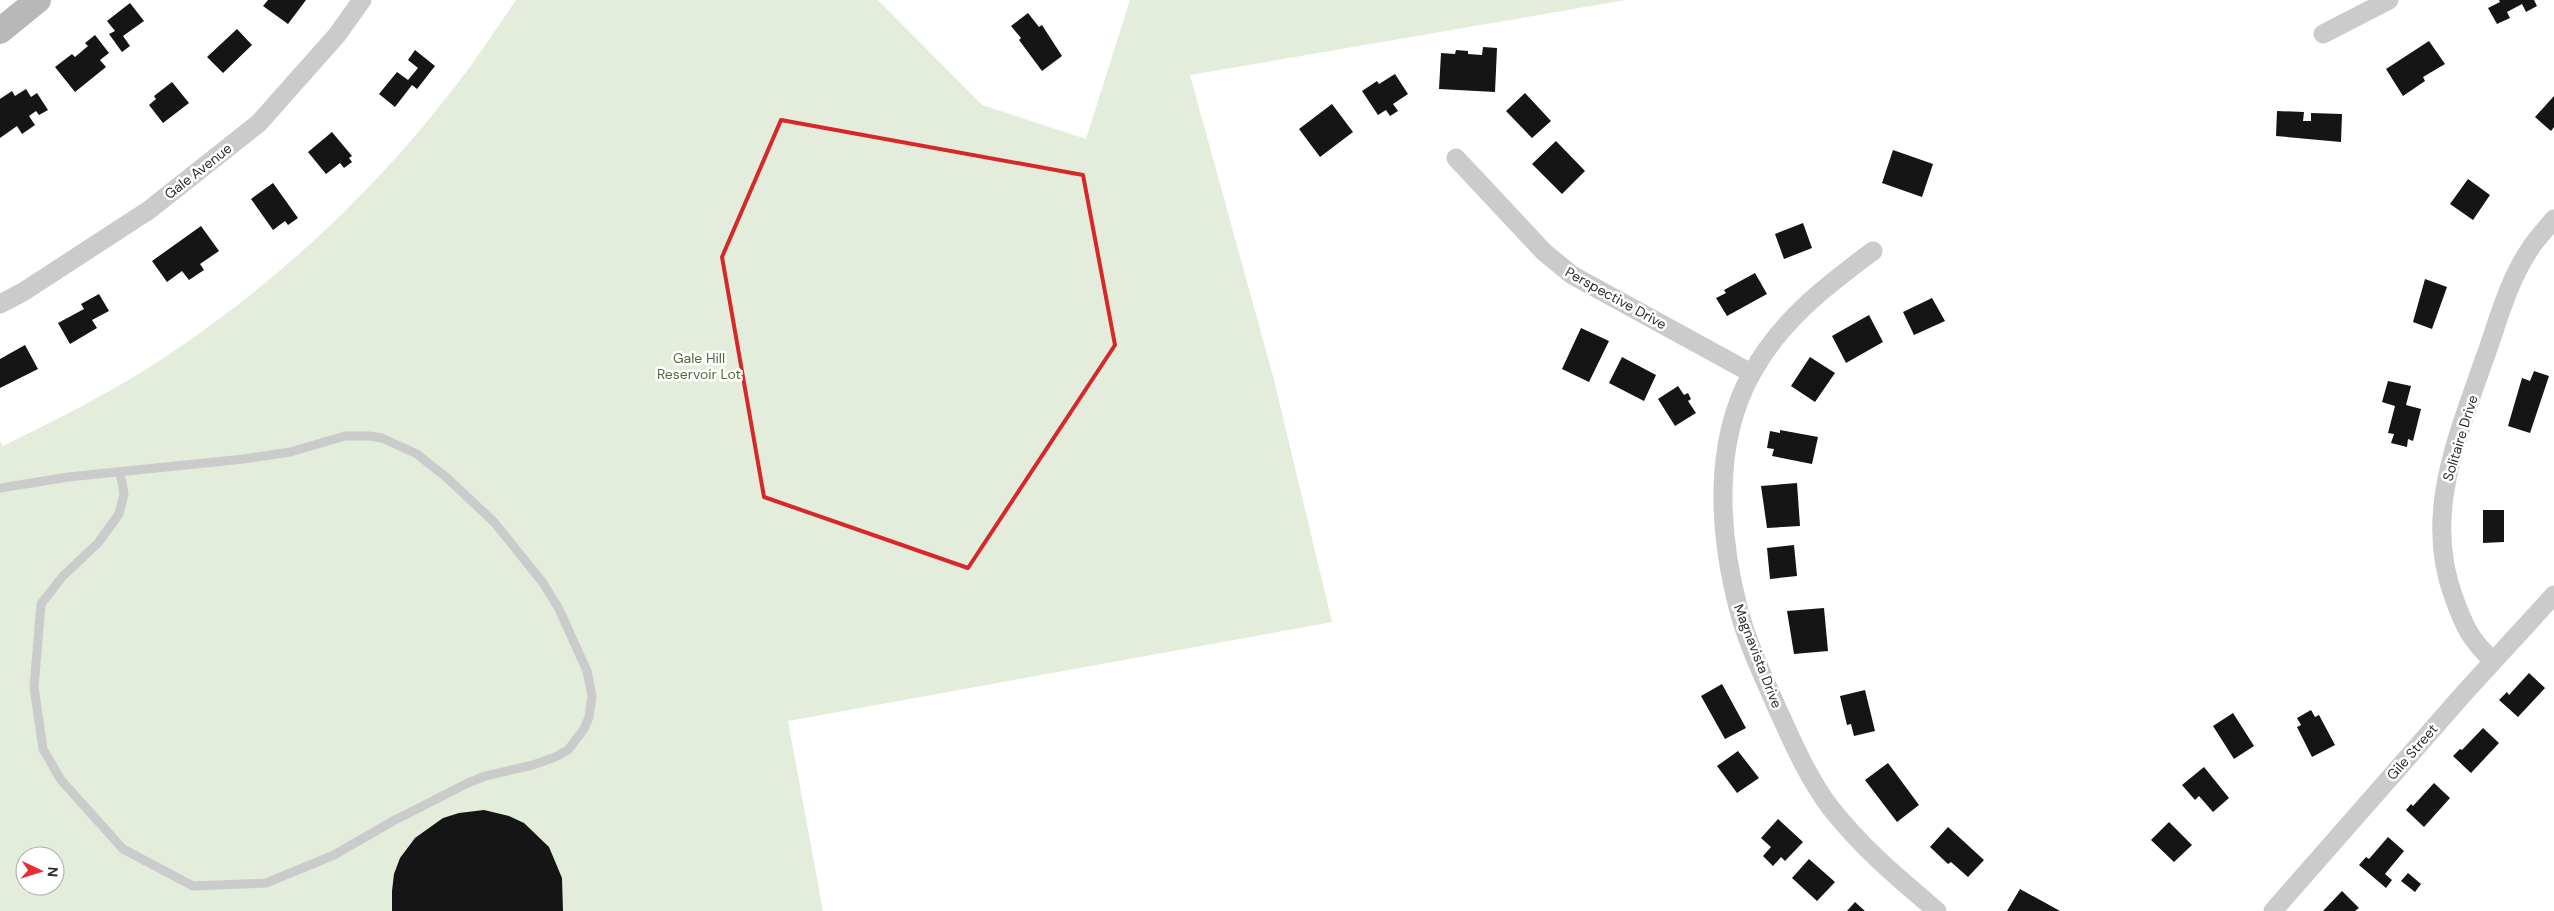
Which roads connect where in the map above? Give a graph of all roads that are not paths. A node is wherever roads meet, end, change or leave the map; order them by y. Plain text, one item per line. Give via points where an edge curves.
1 (38, 0) edge
2 (362, 0) edge
3 (2389, 0) edge
4 (0, 31) edge
5 (2323, 34) dead end
6 (1456, 158) dead end
7 (2554, 219) edge
8 (1873, 251) dead end
9 (0, 304) edge
10 (1752, 373) junction
11 (120, 472) junction
12 (0, 488) edge
13 (2554, 595) edge
14 (2493, 661) junction
15 (1937, 911) edge
16 (2273, 911) edge

1 - 4 main road
2 - 9 street, Gale Avenue via 337,35 258,123 149,210
3 - 5 street
6 - 10 street, Perspective Drive via 1544,252 1572,275
7 - 14 street, Solitaire Drive via 2528,252 2510,288 2469,404 2442,498 2441,530 2447,580 2473,642
8 - 10 street, Magnavista Drive via 1789,321
10 - 15 street, Magnavista Drive via 1737,405 1728,439 1723,491 1727,554 1746,630 1784,724 1829,805 1867,851
11 - 11 lane via 244,460 356,435 382,438 416,454 494,522 543,583 572,637 592,688 591,711 584,730 568,750 555,757 468,783 334,855 266,883 193,886 123,850 61,780 43,749 34,687 41,604 63,576 98,543 119,514 124,494
11 - 12 lane
13 - 14 street, Gile Street
14 - 16 street, Gile Street

